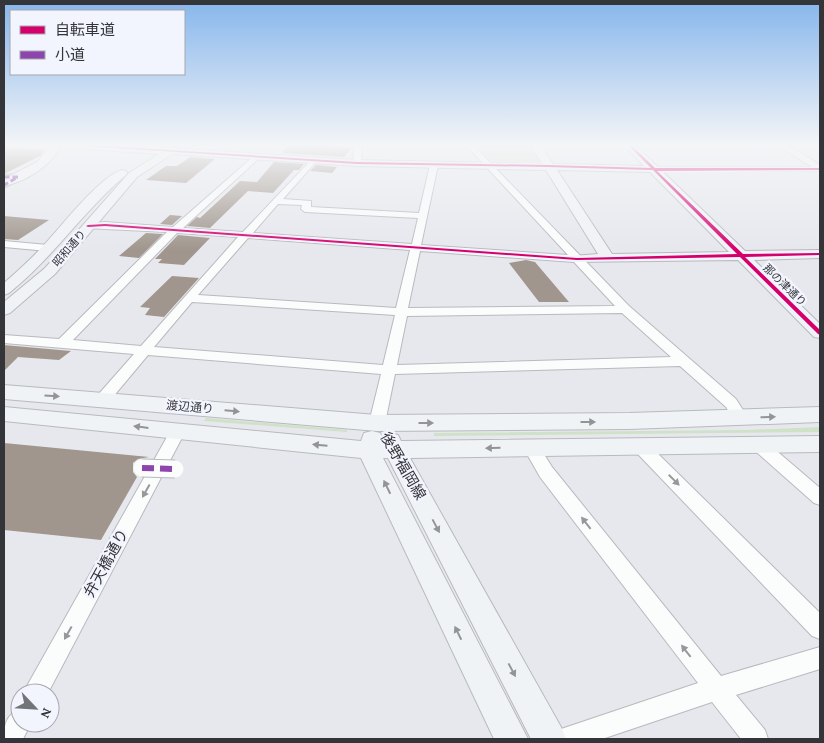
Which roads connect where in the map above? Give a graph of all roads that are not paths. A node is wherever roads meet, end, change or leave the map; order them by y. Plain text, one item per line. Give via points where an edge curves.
1 (114, 181) edge
2 (129, 181) edge
3 (226, 181) edge
4 (295, 181) edge
5 (431, 181) edge
6 (502, 181) edge
7 (558, 181) edge
8 (665, 181) edge
9 (277, 201) junction
10 (423, 216) junction
11 (88, 226) junction
12 (175, 230) junction
13 (247, 234) junction
14 (4, 244) edge
15 (416, 247) junction
16 (48, 248) junction
17 (820, 254) edge
18 (607, 257) junction
19 (741, 257) junction
20 (577, 259) junction
21 (4, 290) edge
22 (189, 298) junction
23 (625, 309) junction
24 (4, 310) edge
25 (403, 312) junction
26 (820, 333) edge
27 (4, 339) edge
28 (62, 344) junction
29 (145, 349) junction
30 (685, 361) junction
31 (390, 370) junction
32 (4, 392) edge
33 (102, 400) junction
34 (4, 414) edge
35 (820, 415) edge
36 (740, 418) junction
37 (377, 424) junction
38 (177, 432) junction
39 (820, 444) edge
40 (639, 445) junction
41 (759, 445) junction
42 (530, 447) junction
43 (368, 450) junction
44 (396, 450) junction
45 (142, 468) dead end
46 (176, 470) dead end
47 (820, 498) edge
48 (820, 628) edge
49 (820, 658) edge
50 (40, 683) edge
51 (716, 689) junction
52 (511, 739) edge
53 (549, 739) edge
54 (567, 739) edge
55 (756, 739) edge

1 - 16 street, 昭和通り
2 - 11 street, 昭和通り
3 - 12 street
4 - 9 street
5 - 10 street
6 - 20 street
7 - 18 street
8 - 19 street, 那の津通り
9 - 10 street via 308,203 305,209
9 - 13 street
10 - 15 street
11 - 12 street
11 - 24 street, 昭和通り via 50,271
12 - 13 street
12 - 28 street
13 - 15 street
13 - 22 street
14 - 16 street
15 - 20 street
15 - 25 street
16 - 21 street, 昭和通り
17 - 19 street
18 - 19 street
18 - 20 street
19 - 26 street, 那の津通り
20 - 23 street
22 - 25 street
22 - 29 street
23 - 25 street
23 - 30 street
25 - 31 street
27 - 28 street
28 - 29 street
29 - 31 street
29 - 33 street
30 - 31 street
30 - 36 street via 732,402
31 - 37 street
32 -> 33 street, 渡辺通り
33 -> 37 street, 渡辺通り
38 -> 34 street, 渡辺通り
36 -> 35 street
37 -> 36 street
37 - 43 street, 後野福岡線
37 - 44 street, 後野福岡線
43 -> 38 street, 渡辺通り
38 -> 50 street, 弁天橋通り
39 - 41 street
40 - 41 street
40 - 42 street
40 -> 48 street
41 - 47 street
42 -> 44 street
51 -> 42 street via 546,472
43 - 44 street
52 -> 43 street, 後野福岡線
44 -> 53 street, 後野福岡線
45 - 46 street, bridge
49 - 51 street
51 - 54 street
51 - 55 street

